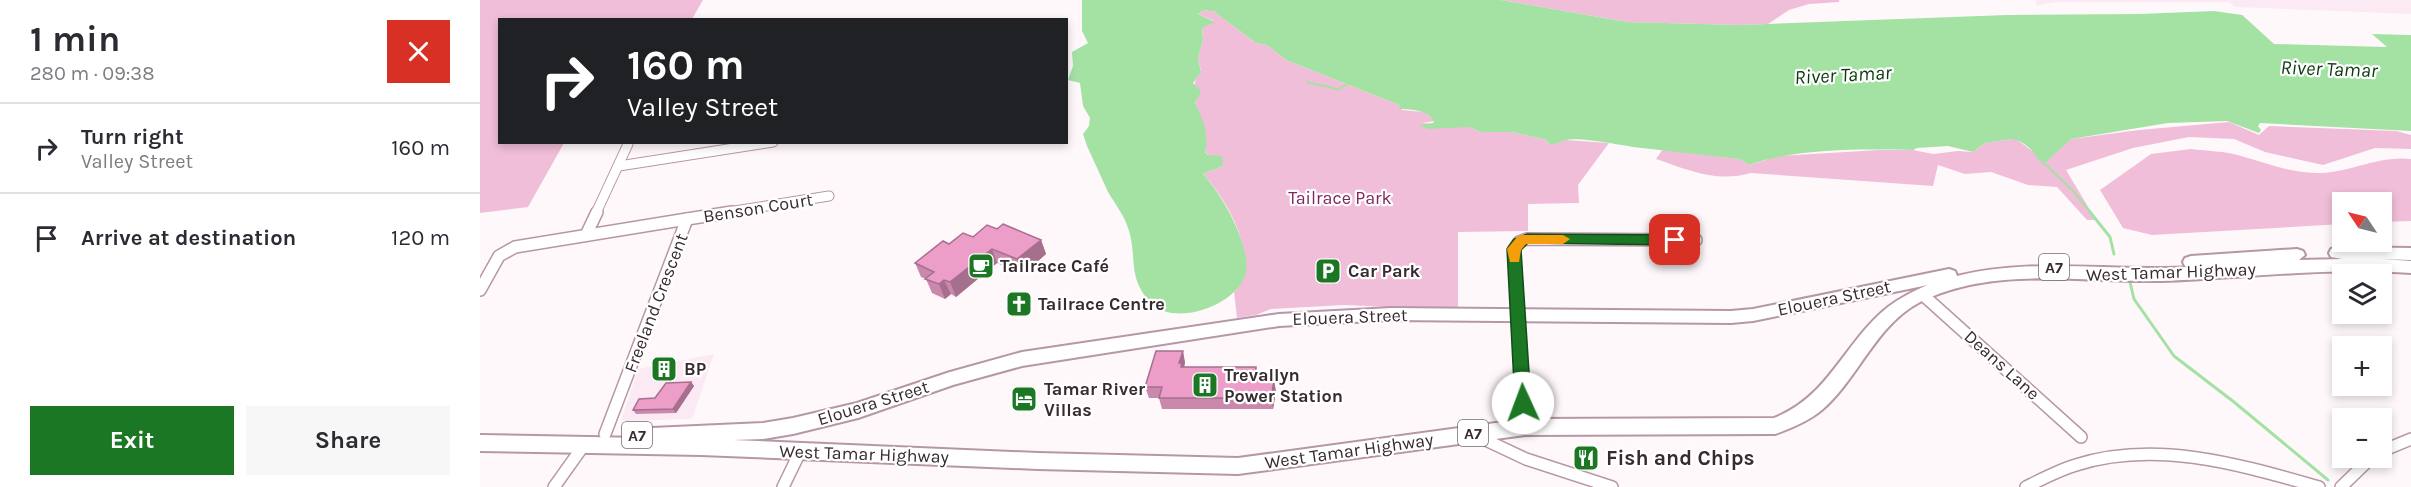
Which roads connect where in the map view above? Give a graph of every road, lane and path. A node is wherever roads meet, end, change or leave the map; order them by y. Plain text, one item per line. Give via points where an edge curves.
1 (628, 144) edge
2 (760, 144) edge
3 (619, 166) junction
4 (830, 196) dead end
5 (687, 219) junction
6 (586, 235) junction
7 (1696, 240) dead end
8 (2411, 254) edge
9 (2411, 267) edge
10 (1919, 288) junction
11 (480, 290) edge
12 (1518, 316) junction
13 (802, 424) junction
14 (1517, 428) junction
15 (480, 433) edge
16 (605, 434) junction
17 (1472, 434) junction
18 (2081, 437) dead end
19 (2411, 439) edge
20 (480, 443) edge
21 (584, 445) junction
22 (2392, 447) edge
23 (798, 452) junction
24 (1509, 452) junction
25 (2361, 468) edge
26 (554, 487) edge
27 (783, 487) edge
28 (1612, 487) edge
29 (2026, 487) edge
30 (2319, 487) edge
31 (2341, 487) edge

1 - 3 street
2 - 3 street
3 - 6 street
4 - 5 street, Benson Court
5 - 6 street, Freeland Crescent
5 - 16 street, Freeland Crescent
6 - 11 street, Freeland Crescent via 505,251
7 - 12 street via 1519,242 1514,249
8 - 10 highway, West Tamar Highway / A7 via 2322,253 2154,265 2006,268 1964,272
9 - 10 highway, West Tamar Highway / A7 via 2342,264 2161,275 2021,274
10 - 12 highway, Elouera Street / A7 via 1731,317
10 - 14 highway, West Tamar Highway / A7 via 1882,323 1817,404 1797,419 1763,426
10 - 18 street, Deans Lane
12 - 13 highway, Elouera Street / A7 via 1303,317 1071,350 991,367
12 - 14 street
13 - 16 highway, West Tamar Highway / A7 via 701,434
13 - 23 highway
14 - 17 highway, West Tamar Highway / A7
14 - 24 street via 1506,439
15 - 16 highway, West Tamar Highway / A7
17 - 23 highway, West Tamar Highway / A7 via 1238,466
17 - 24 street
19 - 22 street
20 - 21 highway, West Tamar Highway / A7
21 - 23 highway, West Tamar Highway / A7
21 - 26 street
23 - 27 street
24 - 28 street
25 - 31 street
29 - 30 street via 2083,462 2144,454 2204,459

